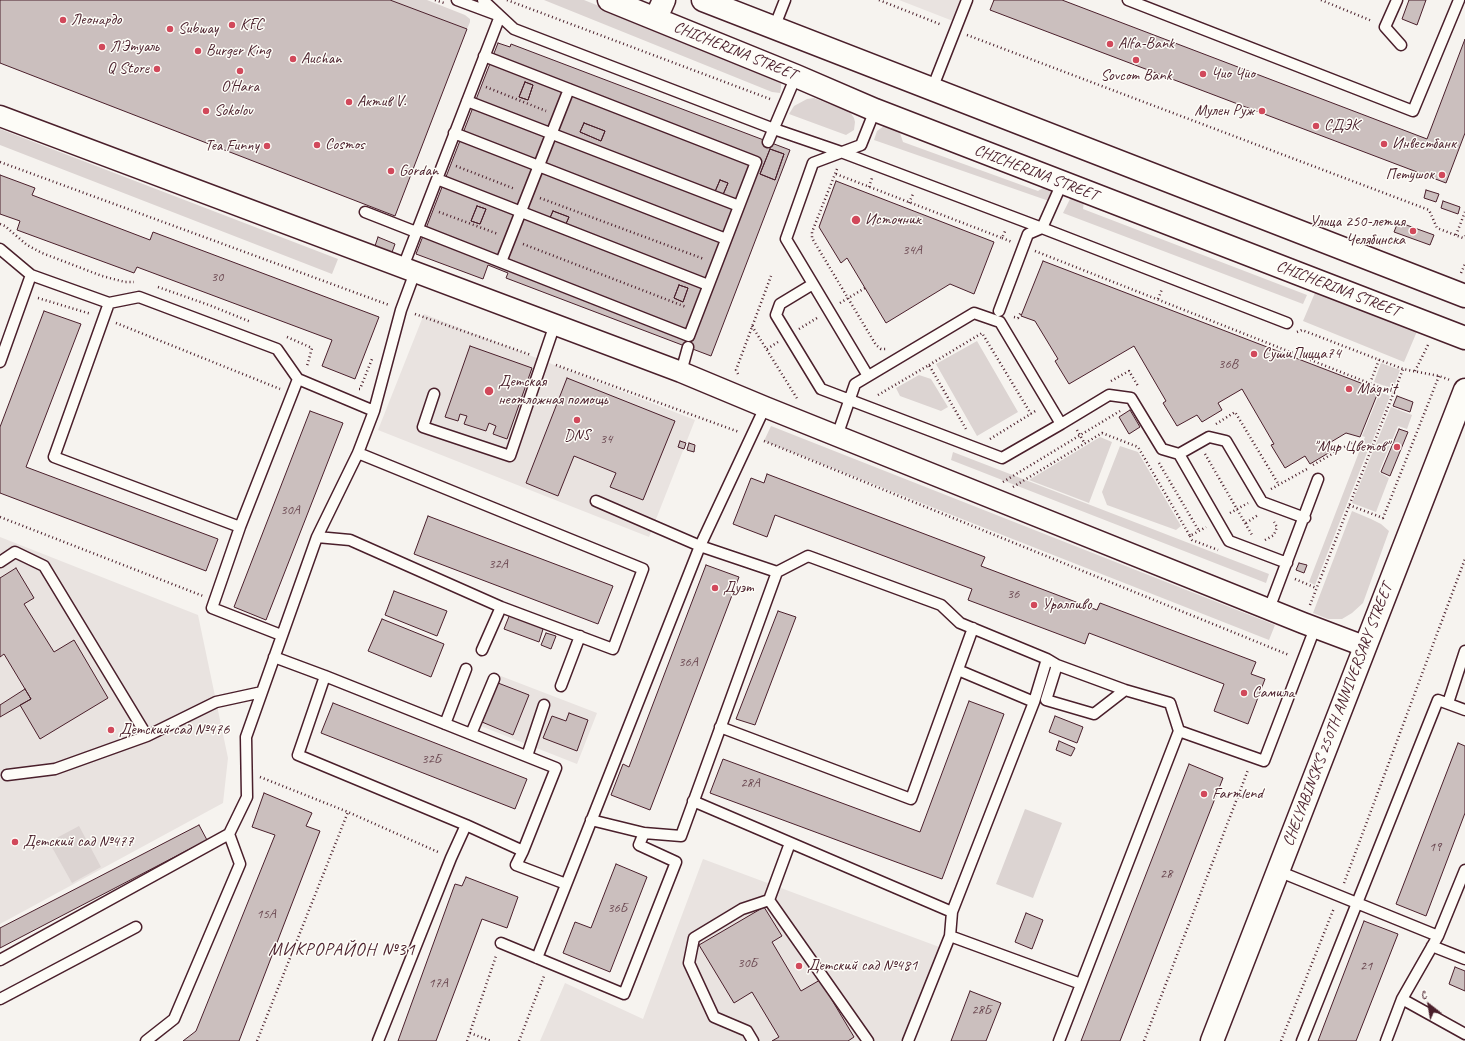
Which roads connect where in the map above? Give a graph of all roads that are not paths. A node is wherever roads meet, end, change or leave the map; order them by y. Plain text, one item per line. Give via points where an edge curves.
1 (457, 0) edge
2 (482, 0) edge
3 (609, 0) edge
4 (703, 0) edge
5 (785, 0) edge
6 (967, 0) edge
7 (1128, 0) edge
8 (1397, 0) edge
9 (1459, 0) edge
10 (660, 9) edge
11 (500, 16) junction
12 (774, 28) junction
13 (1401, 45) dead end
14 (484, 56) junction
15 (796, 76) junction
16 (569, 89) junction
17 (932, 89) junction
18 (467, 101) junction
19 (875, 110) junction
20 (0, 116) edge
21 (774, 129) junction
22 (454, 133) junction
23 (551, 134) junction
24 (768, 142) dead end
25 (841, 152) junction
26 (538, 166) junction
27 (437, 180) junction
28 (1062, 183) junction
29 (739, 206) junction
30 (365, 212) dead end
31 (521, 212) junction
32 (1042, 228) junction
33 (417, 231) junction
34 (726, 238) junction
35 (0, 249) edge
36 (501, 262) junction
37 (409, 270) junction
38 (31, 275) junction
39 (813, 284) junction
40 (708, 285) junction
41 (1465, 296) edge
42 (109, 303) junction
43 (999, 311) road end
44 (1287, 323) dead end
45 (555, 324) junction
46 (1465, 338) edge
47 (688, 347) dead end
48 (0, 362) edge
49 (681, 372) junction
50 (868, 376) junction
51 (298, 379) junction
52 (1465, 390) edge
53 (434, 394) dead end
54 (849, 401) junction
55 (765, 407) junction
56 (374, 411) junction
57 (1061, 424) junction
58 (837, 436) junction
59 (358, 453) junction
60 (1179, 454) junction
61 (1318, 479) dead end
62 (596, 501) dead end
63 (1305, 518) junction
64 (240, 527) junction
65 (317, 537) junction
66 (700, 546) junction
67 (0, 562) edge
68 (1287, 563) junction
69 (777, 572) junction
70 (501, 607) junction
71 (1269, 609) junction
72 (1309, 626) junction
73 (973, 628) junction
74 (281, 635) junction
75 (580, 636) junction
76 (1364, 646) junction
77 (482, 650) dead end
78 (1465, 651) edge
79 (274, 656) junction
80 (1047, 659) junction
81 (1057, 665) junction
82 (466, 669) dead end
83 (958, 670) junction
84 (326, 676) junction
85 (494, 679) dead end
86 (561, 686) dead end
87 (1125, 690) junction
88 (262, 692) junction
89 (1034, 702) junction
90 (1448, 703) junction
91 (544, 705) dead end
92 (1465, 710) edge
93 (445, 724) junction
94 (720, 727) junction
95 (1178, 731) junction
96 (471, 734) junction
97 (146, 736) junction
98 (527, 756) junction
99 (7, 775) dead end
100 (693, 801) junction
101 (591, 820) junction
102 (466, 825) junction
103 (644, 833) junction
104 (229, 834) junction
105 (790, 843) junction
106 (523, 851) junction
107 (1465, 870) edge
108 (1278, 871) junction
109 (566, 884) junction
110 (769, 900) junction
111 (1357, 903) junction
112 (952, 912) junction
113 (136, 927) dead end
114 (950, 936) junction
115 (1438, 936) junction
116 (500, 944) road end
117 (1432, 946) junction
118 (537, 958) junction
119 (1465, 959) edge
120 (0, 960) edge
121 (1081, 984) junction
122 (0, 999) edge
123 (1402, 999) junction
124 (1465, 1034) edge
125 (146, 1041) edge
126 (378, 1041) edge
127 (753, 1041) edge
128 (868, 1041) edge
129 (908, 1041) edge
130 (1060, 1041) edge
131 (1212, 1041) edge
132 (1302, 1041) edge
133 (1386, 1041) edge

1 - 11 lane
2 - 11 lane
3 - 10 main road, CHICHERINA STREET
4 - 12 main road
5 - 12 lane
6 - 17 lane
7 - 9 lane via 1413,111
8 - 13 lane via 1385,27
10 - 15 main road, CHICHERINA STREET
11 - 14 lane
11 - 21 lane via 514,29
12 - 17 main road
14 - 16 lane
14 - 18 lane
15 - 19 main road, CHICHERINA STREET
15 - 21 lane
16 - 23 lane
16 - 29 lane via 756,162
17 - 41 main road
18 - 22 lane
18 - 23 lane
19 - 25 lane via 861,145
19 - 28 main road, CHICHERINA STREET
20 - 37 street
21 - 24 lane
21 - 25 lane
22 - 26 lane
22 - 27 lane
23 - 26 lane
23 - 29 lane
25 - 32 lane
25 - 39 lane via 812,163 786,239
26 - 31 lane
26 - 34 lane
27 - 31 lane
27 - 33 lane
28 - 32 lane
28 - 46 main road, CHICHERINA STREET
29 - 34 lane
30 - 33 lane
31 - 36 lane
31 - 40 lane
32 - 43 lane via 1028,234
32 - 44 lane
33 - 36 lane
33 - 37 lane
34 - 40 lane
35 - 38 lane
36 - 40 lane via 689,336
37 - 45 street
37 - 56 lane
38 - 42 lane
38 - 48 lane
39 - 50 lane
39 - 54 lane via 780,304 776,315 821,389
42 - 51 lane via 139,297 277,349
42 - 64 lane via 54,457
45 - 49 street
45 - 53 lane via 510,456 423,427
47 - 49 lane
49 - 55 street
50 - 54 lane via 855,384
50 - 57 lane via 974,313 1000,322
51 - 56 lane
51 - 64 lane
52 - 76 main road, CHELYABINSK'S 250TH ANNIVERSARY STREET
54 - 57 lane via 1002,458
54 - 58 lane
55 - 58 street
55 - 66 lane
56 - 59 lane
57 - 60 lane via 1109,394 1131,398 1162,449
58 - 71 street
59 - 65 lane
59 - 75 lane via 643,569 613,649
60 - 63 lane via 1209,437 1226,441 1262,502
60 - 68 lane via 1229,541
61 - 63 lane
62 - 66 lane
63 - 68 lane
64 - 74 lane via 212,608
65 - 70 lane via 350,540
65 - 74 lane
66 - 69 lane
66 - 101 lane
67 - 97 lane via 15,552 44,566
68 - 71 lane
69 - 73 lane via 808,556 941,605 960,623
69 - 94 lane
70 - 75 lane
70 - 77 lane
71 - 72 street
72 - 76 street
72 - 95 lane via 1303,661 1264,761
73 - 80 lane
73 - 83 lane
74 - 79 lane
75 - 86 lane
76 - 108 main road, CHELYABINSK'S 250TH ANNIVERSARY STREET
78 - 90 lane
79 - 84 lane
79 - 88 lane
80 - 81 lane
80 - 89 lane
81 - 87 lane
81 - 87 lane via 1046,700 1094,714
82 - 93 lane
83 - 89 lane
83 - 94 lane via 911,799
84 - 93 lane
84 - 102 lane via 298,755
85 - 96 lane
87 - 95 lane via 1170,703
88 - 97 lane via 216,702
88 - 104 lane via 246,737 247,797
89 - 112 lane
90 - 92 lane
90 - 111 lane via 1438,700
91 - 98 lane
93 - 96 lane
94 - 100 lane
95 - 121 lane
96 - 98 lane
97 - 99 lane via 55,769
98 - 106 lane via 556,768
100 - 103 lane via 681,836
100 - 105 lane
101 - 103 lane
101 - 109 lane
102 - 106 lane
102 - 126 lane
103 - 118 lane via 639,845 676,862 624,994
104 - 120 lane
104 - 125 lane via 240,864 174,1019
105 - 110 lane
105 - 112 lane
106 - 109 lane via 516,865
107 - 115 lane
108 - 111 lane
108 - 131 main road, CHELYABINSK'S 250TH ANNIVERSARY STREET
109 - 118 lane
110 - 127 lane via 742,909 694,938 689,962 714,1017 747,1031
110 - 128 lane
111 - 115 lane
111 - 132 lane
112 - 114 lane
113 - 122 lane
114 - 121 lane
114 - 129 lane
115 - 117 lane
116 - 118 lane
117 - 119 lane
117 - 123 lane
121 - 130 lane
123 - 124 lane
123 - 133 lane

